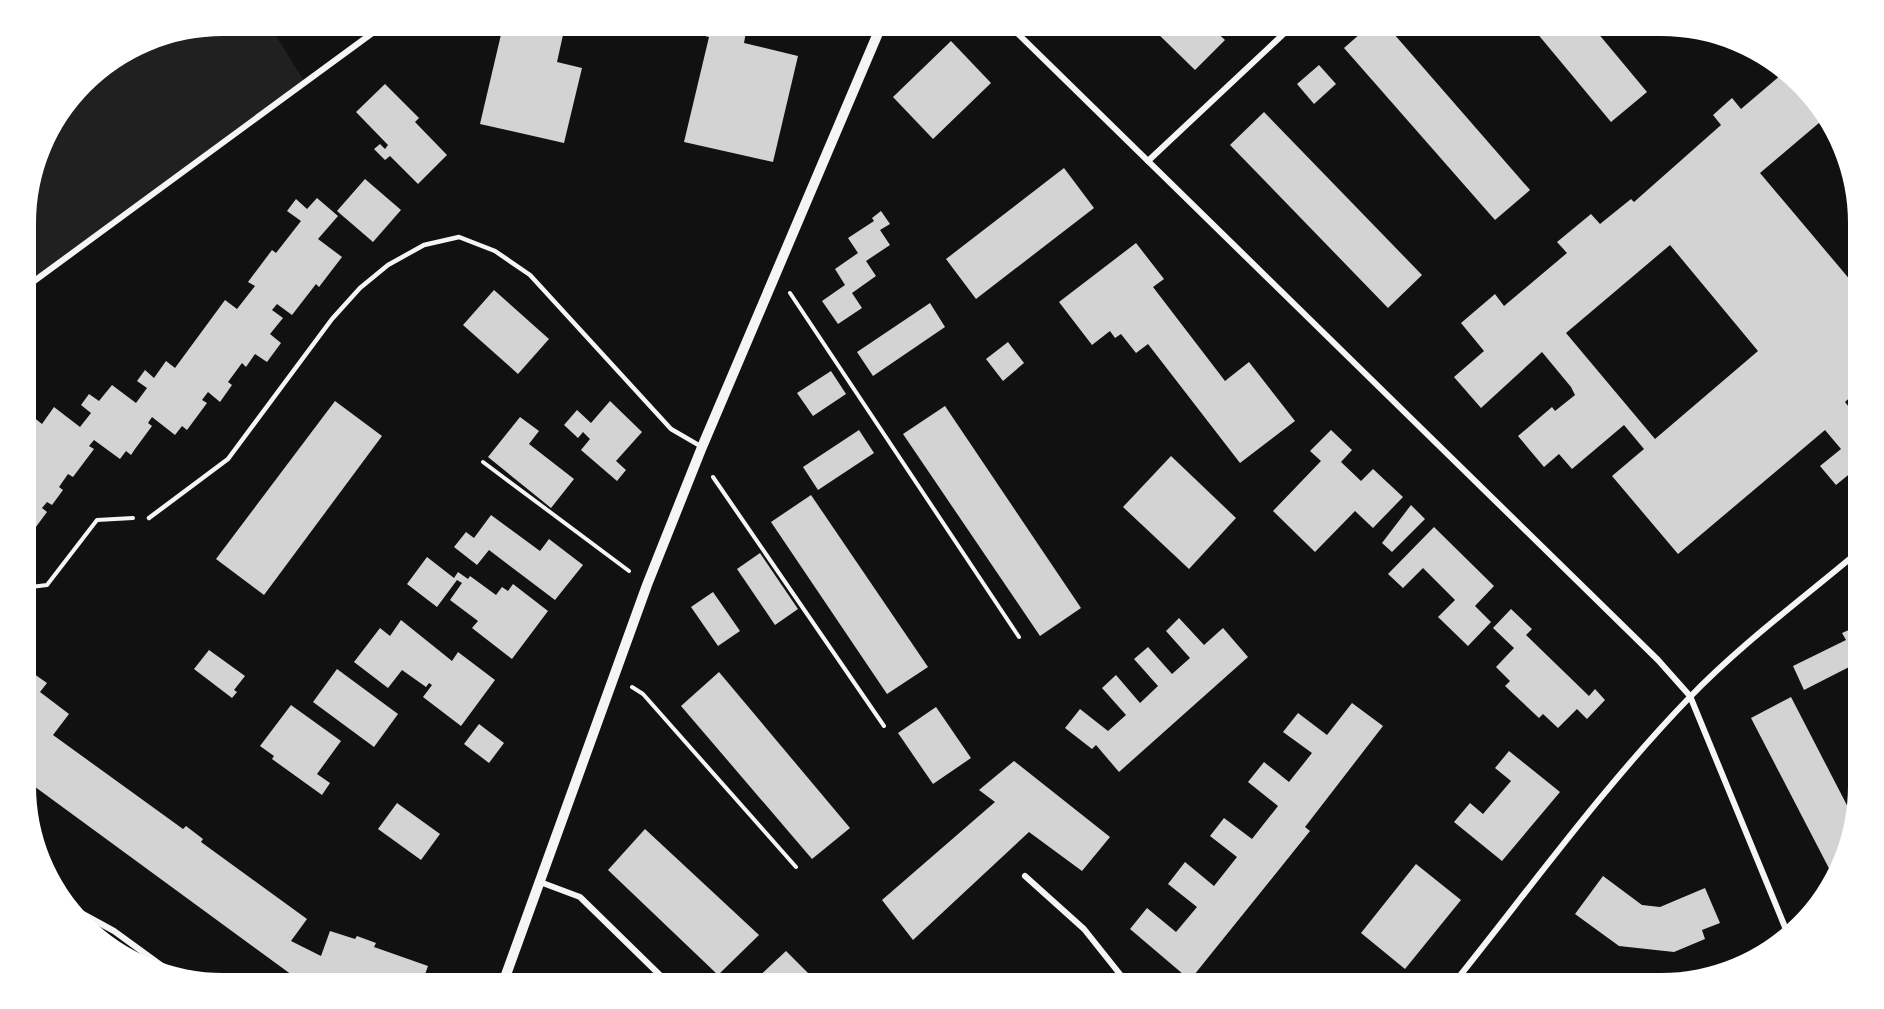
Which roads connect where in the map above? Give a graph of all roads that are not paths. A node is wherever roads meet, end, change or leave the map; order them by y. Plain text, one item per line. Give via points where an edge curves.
1 (368, 36) edge
2 (877, 36) edge
3 (1020, 36) edge
4 (1281, 36) edge
5 (1148, 161) junction
6 (36, 280) edge
7 (700, 452) junction
8 (149, 518) road end
9 (1848, 560) edge
10 (1690, 696) junction
11 (1025, 876) dead end
12 (540, 882) junction
13 (94, 920) edge
14 (1784, 926) edge
15 (152, 958) edge
16 (507, 973) edge
17 (658, 973) edge
18 (1119, 973) edge
19 (1462, 973) edge

1 - 6 street
2 - 7 street
3 - 5 street
4 - 5 street
5 - 10 street via 1658,660
7 - 8 lane via 671,429 530,275 495,251 459,237 424,245 388,265 360,288 332,319 228,459
7 - 12 street via 647,585
9 - 10 street
10 - 14 street
10 - 19 street via 1641,749
11 - 18 street via 1084,929
12 - 16 street
12 - 17 street via 580,897
13 - 15 street

